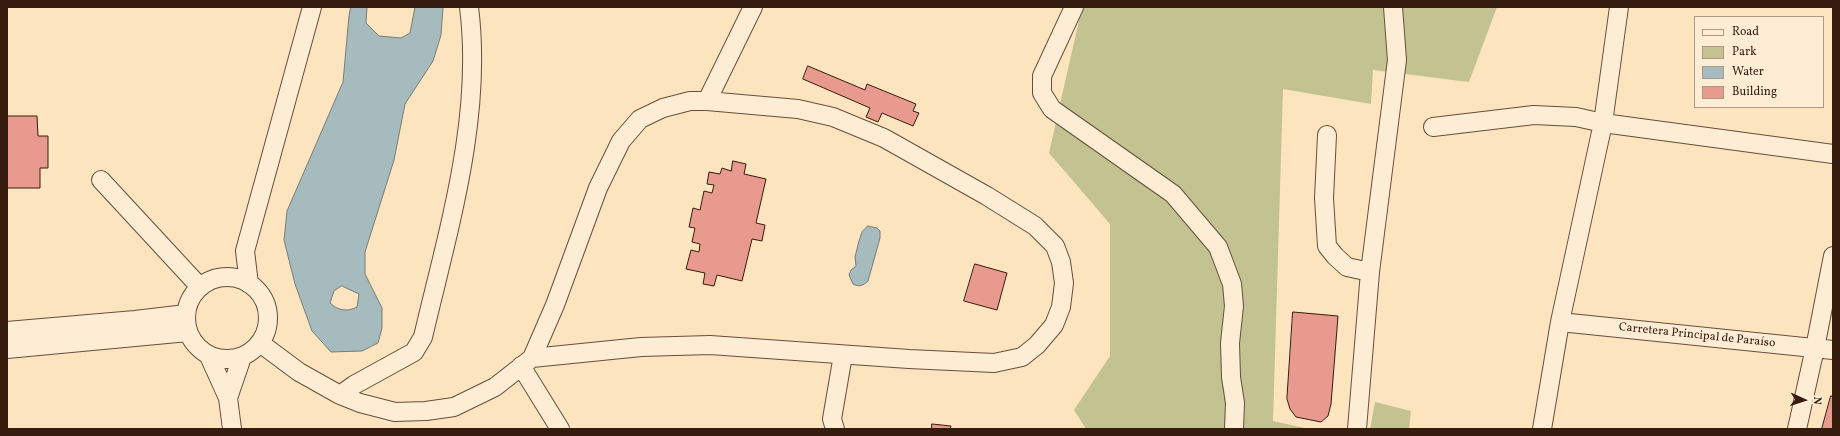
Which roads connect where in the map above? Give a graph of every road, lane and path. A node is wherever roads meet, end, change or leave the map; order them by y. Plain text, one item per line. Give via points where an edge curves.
1 (312, 7) edge
2 (469, 7) edge
3 (753, 7) edge
4 (1074, 7) edge
5 (1393, 7) edge
6 (1619, 7) edge
7 (707, 101) junction
8 (1603, 123) junction
9 (1433, 127) dead end
10 (1327, 135) dead end
11 (1833, 154) edge
12 (102, 180) dead end
13 (245, 251) junction
14 (1833, 256) edge
15 (1370, 272) junction
16 (223, 277) junction
17 (249, 284) junction
18 (200, 287) junction
19 (186, 314) junction
20 (1560, 322) junction
21 (7, 331) edge
22 (188, 332) junction
23 (260, 343) junction
24 (1815, 348) junction
25 (7, 349) edge
26 (1833, 350) edge
27 (843, 355) junction
28 (209, 356) junction
29 (242, 356) junction
30 (527, 362) junction
31 (340, 395) junction
32 (228, 398) junction
33 (232, 429) edge
34 (560, 429) edge
35 (835, 429) edge
36 (1234, 429) edge
37 (1357, 429) edge
38 (1542, 429) edge
39 (1797, 429) edge

1 - 13 street
2 - 31 street via 473,38 470,111 455,197 423,337 414,352
3 - 7 street
4 - 36 street via 1042,76 1042,93 1052,109 1173,194 1218,247 1232,284 1234,306 1230,343 1235,403
5 - 15 street via 1397,60
6 - 8 street
7 - 27 street via 798,109 840,120 884,138 1035,226 1055,246 1061,262 1064,283 1061,307 1054,325 1037,345 1022,357 994,363
7 - 30 street via 690,101 663,108 640,119 621,141 598,188 555,305
8 - 9 street via 1576,117 1534,115
8 - 11 street
8 - 20 street
10 - 15 street via 1324,198 1327,246 1346,267
12 - 18 street
13 - 16 street
13 - 17 street
14 - 24 street
15 - 37 street
16 - 17 street
16 - 18 street
17 - 23 street via 259,293 265,305 266,331
18 - 19 street via 188,304
19 - 21 street
19 - 22 street
20 - 24 street, Carretera Principal de Paraíso
20 - 38 street
22 - 25 street
22 - 28 street via 193,342
23 - 29 street
23 - 31 street via 299,372
24 - 26 street, Carretera Principal de Paraíso
24 - 39 street
27 - 30 street via 710,345 641,347
27 - 35 street via 832,419
28 - 29 street via 225,359
28 - 32 street
29 - 32 street
30 - 31 street via 495,386 461,403 426,411 395,412
30 - 34 street
32 - 33 street

